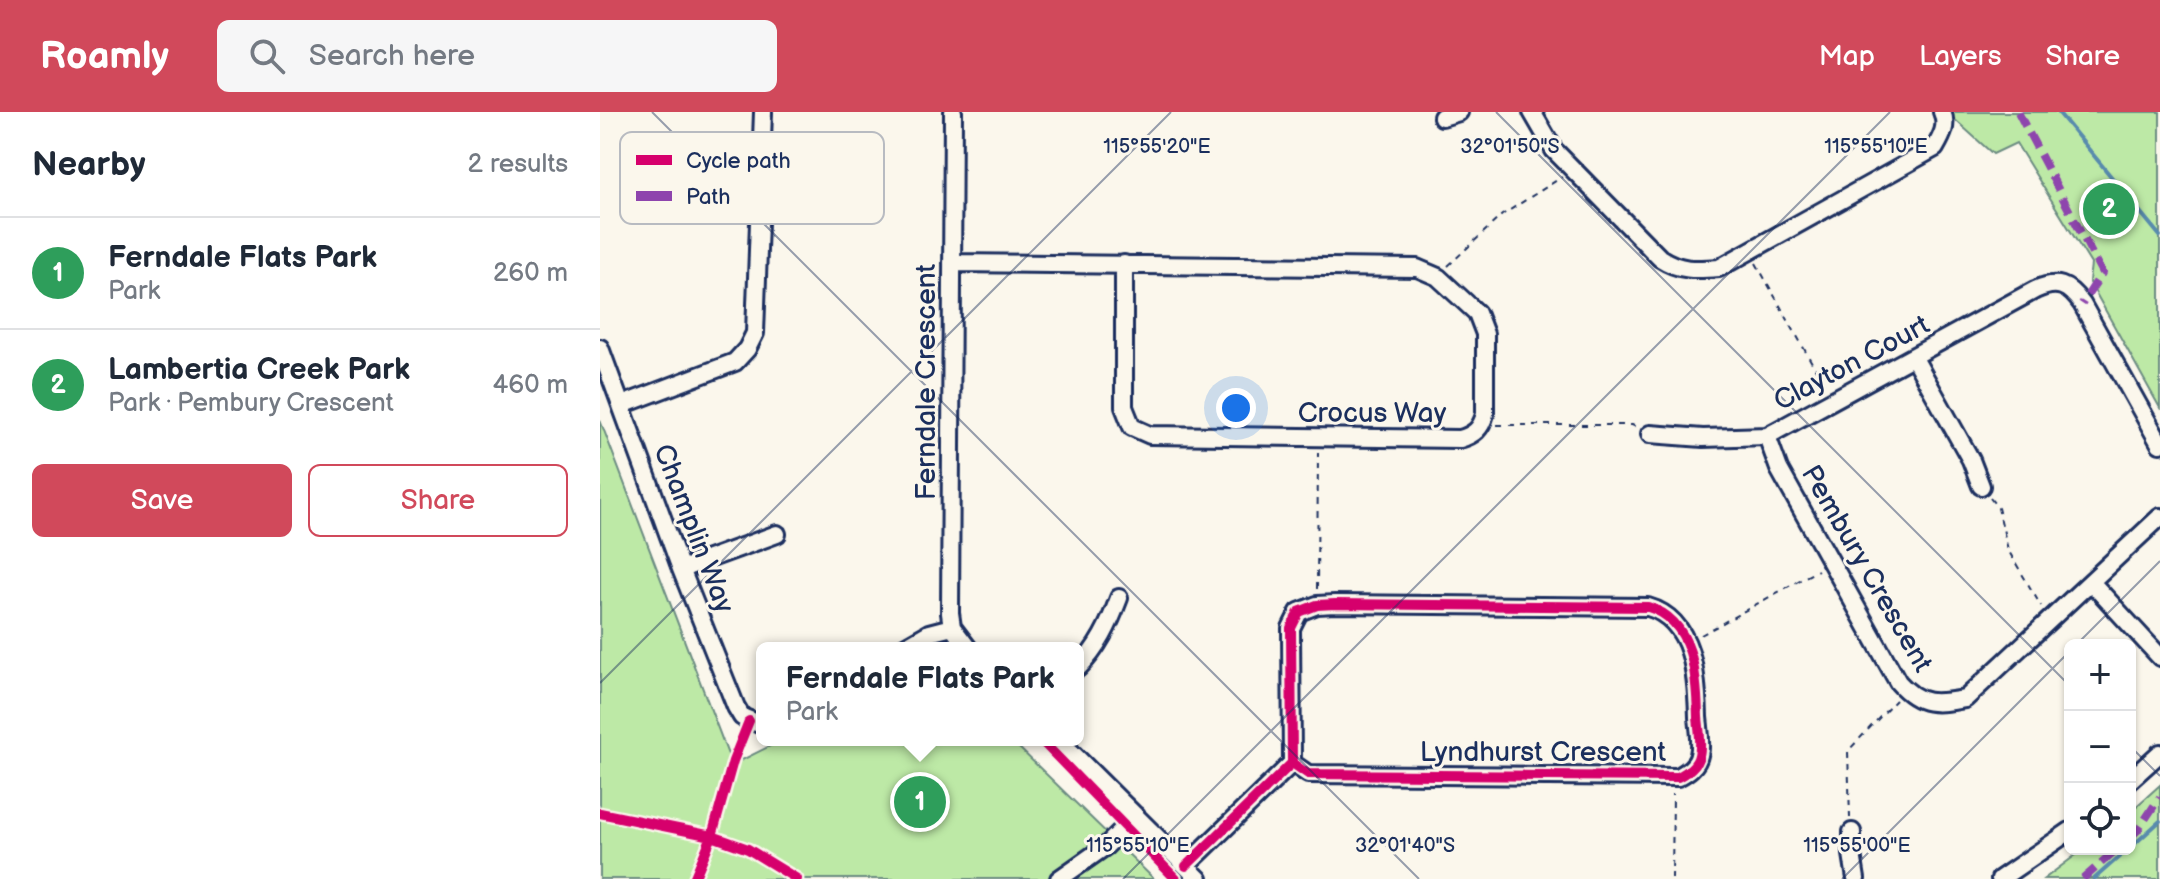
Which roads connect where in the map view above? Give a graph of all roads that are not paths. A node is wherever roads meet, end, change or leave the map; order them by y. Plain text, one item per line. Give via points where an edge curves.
1 (763, 112) edge
2 (953, 112) edge
3 (1459, 112) edge
4 (1532, 112) edge
5 (1942, 112) edge
6 (1442, 117) dead end
7 (762, 132) edge
8 (759, 224) edge
9 (952, 263) junction
10 (1124, 264) junction
11 (600, 348) edge
12 (1914, 358) junction
13 (622, 405) junction
14 (1650, 434) road end
15 (1767, 436) junction
16 (2160, 444) edge
17 (1981, 486) road end
18 (2160, 517) edge
19 (777, 534) dead end
20 (681, 569) junction
21 (2091, 582) junction
22 (1119, 598) dead end
23 (952, 627) junction
24 (913, 642) edge
25 (963, 642) edge
26 (2160, 657) edge
27 (1084, 662) edge
28 (755, 723) edge
29 (1065, 746) edge
30 (2160, 753) edge
31 (1292, 763) junction
32 (2136, 775) edge
33 (1136, 816) junction
34 (1852, 832) road end
35 (2064, 835) edge
36 (1186, 866) junction
37 (1059, 879) edge
38 (1199, 879) edge
39 (1856, 879) edge
40 (2000, 879) edge

1 - 7 street
2 - 9 street, Ferndale Crescent
3 - 6 street
4 - 5 street via 1554,150 1660,258 1687,271 1719,268 1935,148 1946,120
8 - 13 street via 755,333 747,349 735,362
9 - 10 street, Crocus Way
9 - 23 street, Ferndale Crescent
10 - 10 street, Crocus Way via 1417,268 1438,277 1477,313 1485,334 1483,423 1473,436 1460,439 1150,435 1132,427 1124,407
11 - 13 street, Champlin Way
12 - 15 street, Clayton Court
12 - 16 street, Clayton Court via 2035,290 2064,284 2082,304
12 - 17 street
13 - 20 street, Champlin Way
14 - 15 street, Clayton Court
15 - 21 street, Pembury Crescent via 1779,469 1898,682 1933,705 1965,699
18 - 21 street, Pembury Crescent
19 - 20 street
20 - 28 street, Champlin Way via 736,707
21 - 26 street
22 - 27 street
23 - 24 street
23 - 25 street
29 - 33 street
30 - 32 street
31 - 31 street, Lyndhurst Crescent via 1291,628 1299,612 1317,605 1648,607 1668,617 1685,642 1697,675 1699,756 1678,777 1308,774
31 - 36 street
33 - 36 street
33 - 37 street via 1106,846
34 - 39 street
35 - 40 street
36 - 38 street

